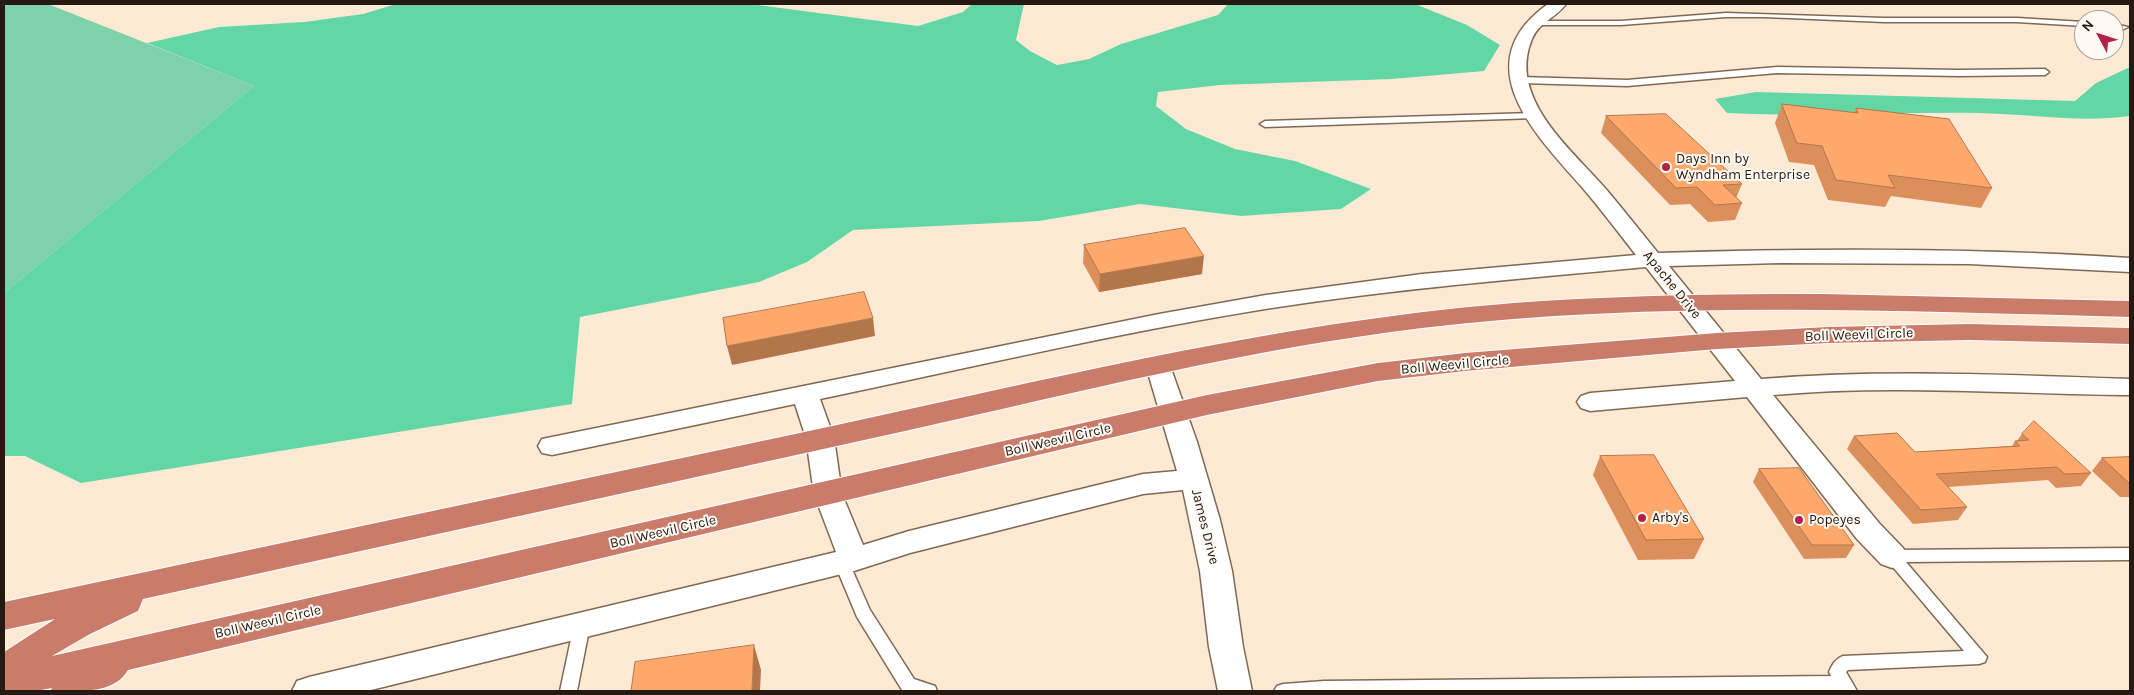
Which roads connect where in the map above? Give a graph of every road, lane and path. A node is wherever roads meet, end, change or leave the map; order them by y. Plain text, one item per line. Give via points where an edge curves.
1 (1558, 4) edge
2 (1534, 23) junction
3 (2074, 23) edge
4 (2045, 72) dead end
5 (1520, 80) junction
6 (1532, 116) junction
7 (1265, 124) dead end
8 (1652, 260) junction
9 (2130, 265) edge
10 (1685, 302) junction
11 (2130, 310) edge
12 (2130, 336) edge
13 (1716, 341) junction
14 (1159, 366) junction
15 (2130, 386) edge
16 (1753, 387) junction
17 (805, 394) junction
18 (1590, 402) dead end
19 (1174, 412) junction
20 (820, 438) junction
21 (552, 446) dead end
22 (1194, 479) junction
23 (828, 494) junction
24 (2130, 554) edge
25 (1892, 556) junction
26 (848, 560) junction
27 (173, 580) junction
28 (4, 616) edge
29 (582, 625) junction
30 (135, 653) junction
31 (4, 674) edge
32 (4, 683) edge
33 (372, 684) edge
34 (1846, 687) edge
35 (1761, 688) edge
36 (1425, 689) edge
37 (1324, 690) edge
38 (69, 691) edge
39 (309, 691) edge
40 (568, 691) edge
41 (929, 691) edge
42 (1235, 691) edge
43 (1282, 691) edge

1 - 2 street, Apache Drive
2 - 3 lane via 1622,23 1764,14
2 - 5 street, Apache Drive via 1519,50
4 - 5 lane via 1777,70 1627,83
5 - 6 street, Apache Drive
6 - 7 lane
6 - 8 street, Apache Drive via 1602,196
8 - 9 street via 1905,256
8 - 10 street, Apache Drive
8 - 17 street via 1422,281 1266,302
10 - 11 highway via 1846,301
10 - 13 street, Apache Drive
10 - 14 highway via 1541,308 1424,319
12 - 13 highway, Boll Weevil Circle via 1970,332
13 - 16 street, Apache Drive
13 - 19 highway, Boll Weevil Circle via 1378,372
14 - 19 street, James Drive
14 - 20 highway
15 - 16 street via 1822,382
16 - 18 street
16 - 25 street, Apache Drive via 1868,531
17 - 20 street
17 - 21 street
19 - 22 street, James Drive
19 - 23 highway, Boll Weevil Circle
20 - 23 street
20 - 27 highway
22 - 26 street via 1143,484
22 - 42 street, James Drive via 1216,570 1226,661
23 - 26 street
23 - 30 highway, Boll Weevil Circle
24 - 25 lane
25 - 34 lane via 1979,657 1843,663 1836,672
26 - 29 street
26 - 41 lane via 863,612 908,685
27 - 28 highway
27 - 31 highway via 63,630 20,658
29 - 33 street
29 - 40 lane
30 - 32 highway, Boll Weevil Circle
30 - 38 highway
33 - 39 street
34 - 35 lane
35 - 36 lane
36 - 37 lane
37 - 43 lane

